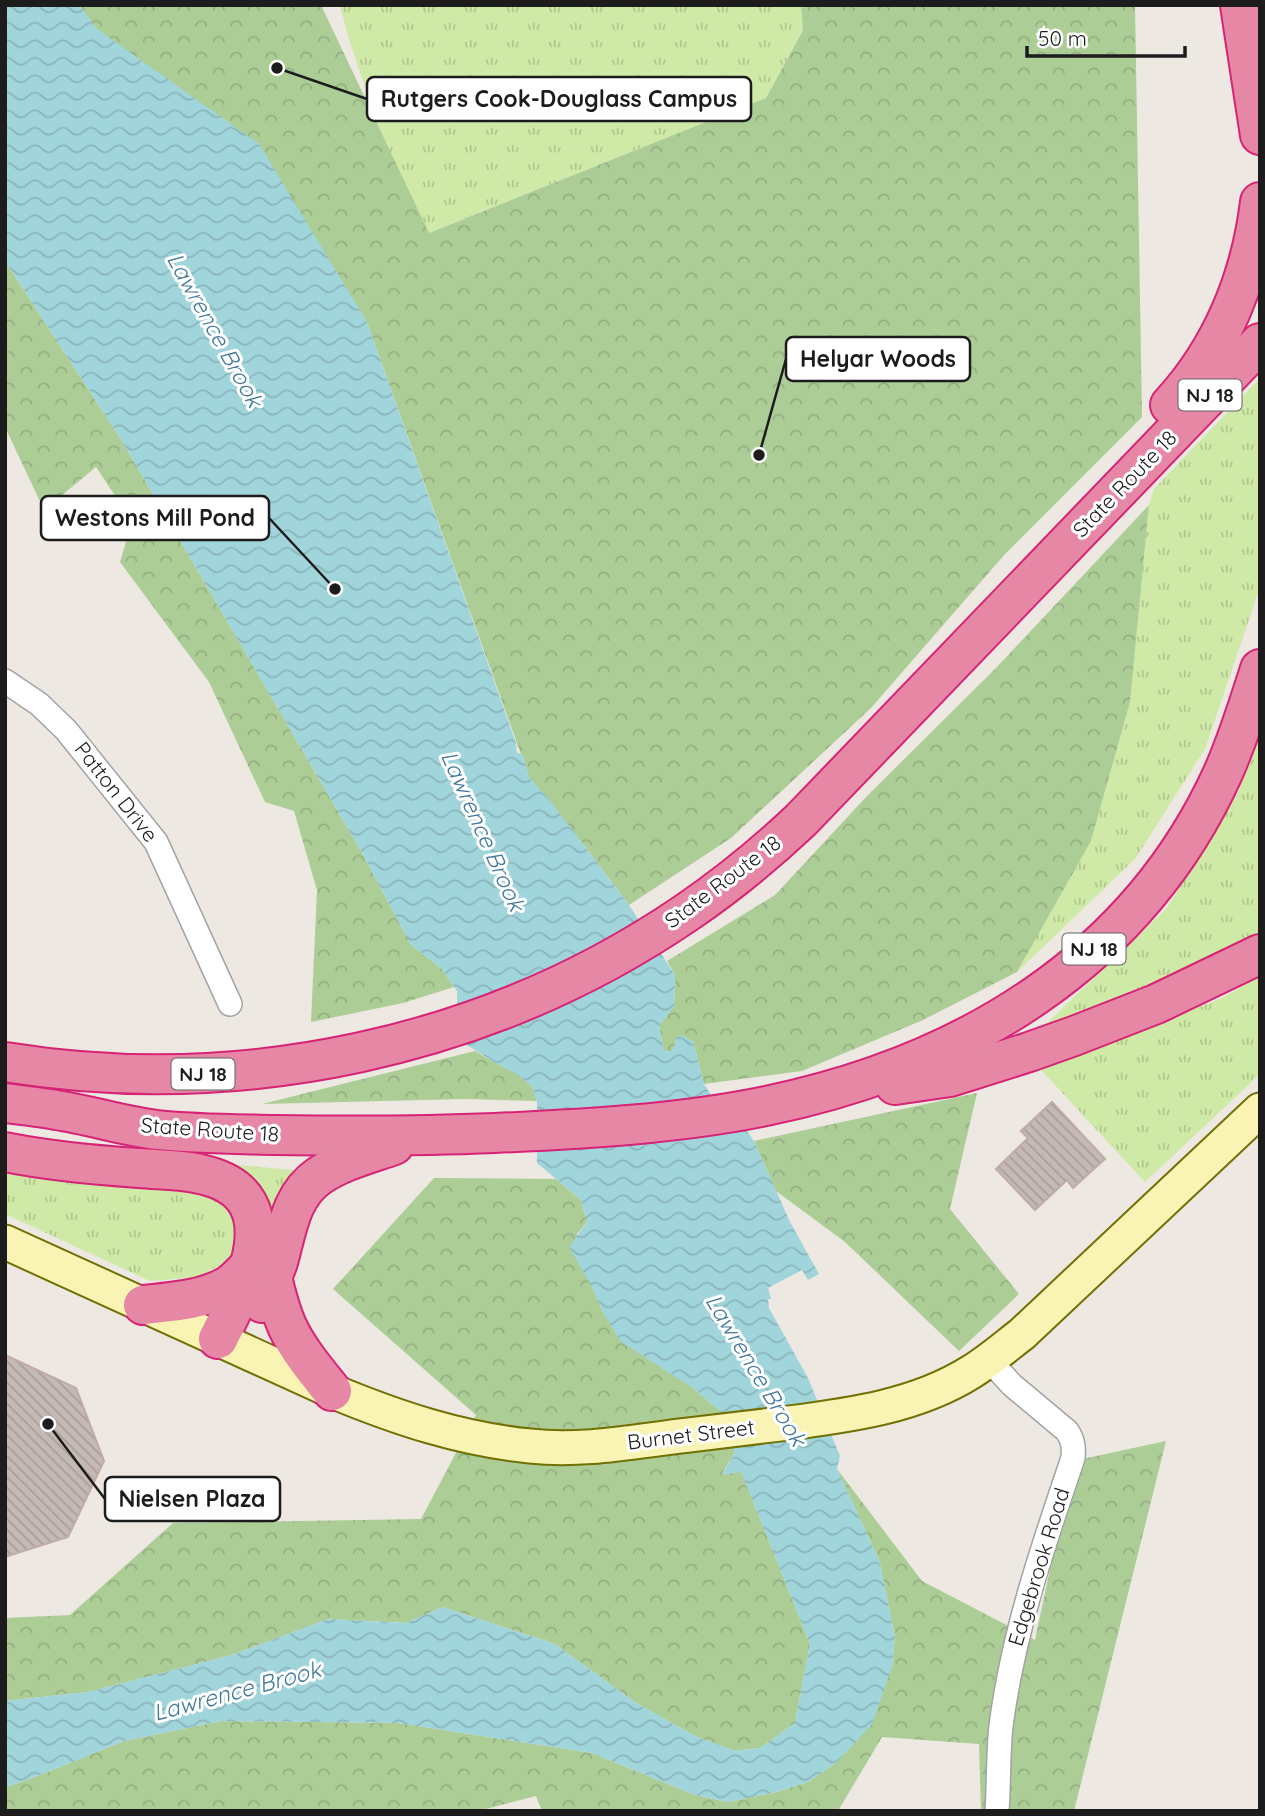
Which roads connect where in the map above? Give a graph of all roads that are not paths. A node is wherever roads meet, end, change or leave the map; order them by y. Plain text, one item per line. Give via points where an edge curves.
1 (1240, 5) edge
2 (1260, 135) edge
3 (1260, 202) edge
4 (1260, 343) edge
5 (1103, 508) junction
6 (1260, 669) edge
7 (5, 681) edge
8 (1260, 954) edge
9 (230, 1004) dead end
10 (5, 1062) edge
11 (803, 1098) junction
12 (5, 1103) edge
13 (1260, 1110) edge
14 (5, 1128) edge
15 (155, 1130) junction
16 (421, 1135) junction
17 (5, 1152) edge
18 (5, 1242) edge
19 (261, 1272) junction
20 (143, 1305) junction
21 (229, 1344) junction
22 (989, 1360) junction
23 (332, 1391) junction
24 (998, 1811) edge

1 - 2 highway
3 - 5 highway via 1251,252 1223,328 1198,372 1145,432
4 - 5 highway, State Route 18 / NJ 18
5 - 10 highway, State Route 18 / NJ 18 via 772,847 675,921 595,968 501,1011 429,1036 319,1060 212,1073 104,1073
6 - 11 highway, State Route 18 / NJ 18 via 1223,773 1198,820 1155,884 1098,946 1026,1004 977,1033 891,1070
7 - 9 street, Patton Drive via 66,730 156,842
8 - 11 highway via 1156,1004 950,1077
11 - 16 highway, State Route 18 / NJ 18 via 722,1114 640,1123
12 - 15 highway, State Route 18 / NJ 18
13 - 22 street, Burnet Street
14 - 15 highway
15 - 16 highway, State Route 18 / NJ 18
16 - 19 highway via 340,1164 311,1183
17 - 19 highway via 195,1173 225,1182 251,1211
18 - 20 street, Burnet Street
19 - 20 highway via 211,1293
19 - 21 highway
19 - 23 highway via 304,1356
20 - 21 street, Burnet Street
21 - 23 street, Burnet Street
22 - 23 street, Burnet Street via 951,1383 854,1414 581,1448 529,1446 442,1431
22 - 24 street, Edgebrook Road via 1068,1431 1074,1449 1012,1659 1001,1728

